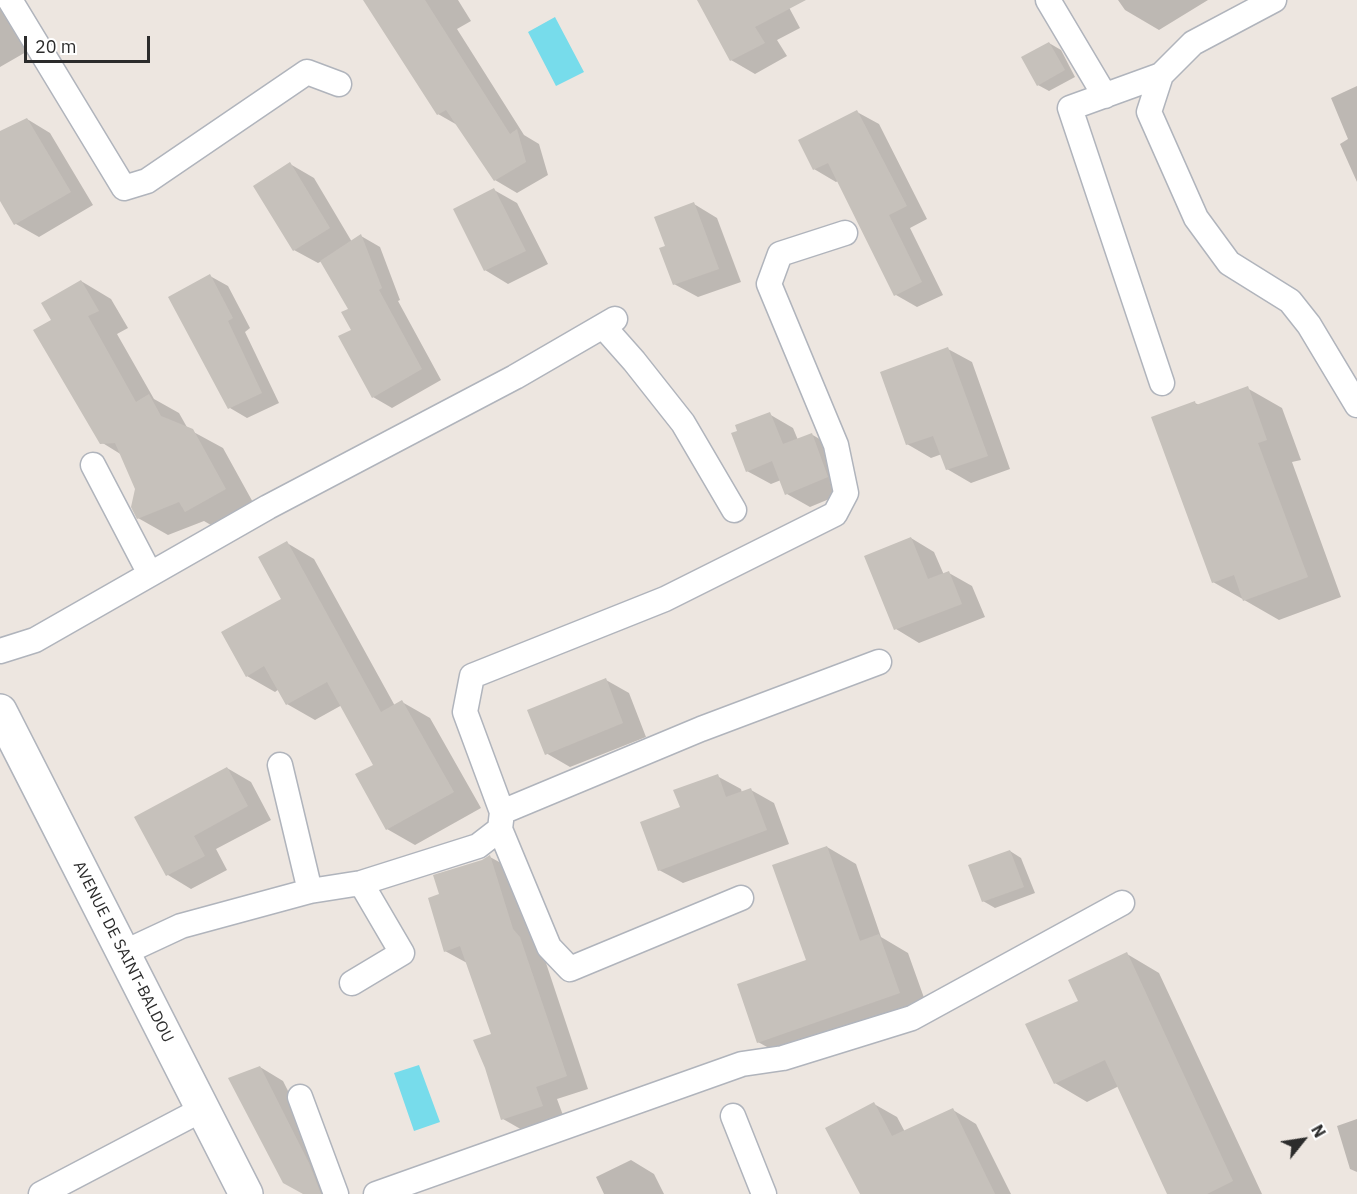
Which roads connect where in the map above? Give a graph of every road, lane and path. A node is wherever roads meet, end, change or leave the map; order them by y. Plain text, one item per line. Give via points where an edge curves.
1 (10, 0) edge
2 (1048, 0) edge
3 (1274, 0) edge
4 (1161, 75) junction
5 (339, 84) dead end
6 (1106, 96) junction
7 (845, 233) dead end
8 (1162, 383) dead end
9 (1357, 405) edge
10 (93, 465) dead end
11 (734, 510) dead end
12 (150, 574) junction
13 (0, 651) edge
14 (879, 662) dead end
15 (0, 711) edge
16 (280, 765) dead end
17 (501, 821) junction
18 (361, 883) junction
19 (310, 891) junction
20 (741, 898) dead end
21 (1122, 903) dead end
22 (123, 952) junction
23 (352, 983) dead end
24 (300, 1097) dead end
25 (203, 1109) junction
26 (733, 1116) dead end
27 (44, 1193) edge
28 (246, 1194) edge
29 (336, 1194) edge
30 (375, 1194) edge
31 (764, 1194) edge

1 - 5 lane via 123,188 147,181 307,72
2 - 6 lane
3 - 4 lane via 1193,42
4 - 6 lane
4 - 9 lane via 1149,112 1196,218 1229,263 1290,301
6 - 8 lane via 1070,108
7 - 17 lane via 780,254 769,284 836,445 846,493 835,514 665,599 472,676 465,712
10 - 12 lane
11 - 12 lane via 683,423 609,323
12 - 13 lane via 35,640
14 - 17 lane via 701,729
15 - 22 street, AVENUE DE SAINT-BALDOU
16 - 19 lane
17 - 18 lane via 478,846
17 - 20 lane via 549,947 570,969
18 - 19 lane
18 - 23 lane via 402,953
19 - 22 lane via 181,926
21 - 30 lane via 912,1018 783,1058 742,1064
22 - 25 street, AVENUE DE SAINT-BALDOU
24 - 29 lane
25 - 27 lane
25 - 28 street, AVENUE DE SAINT-BALDOU
26 - 31 lane

